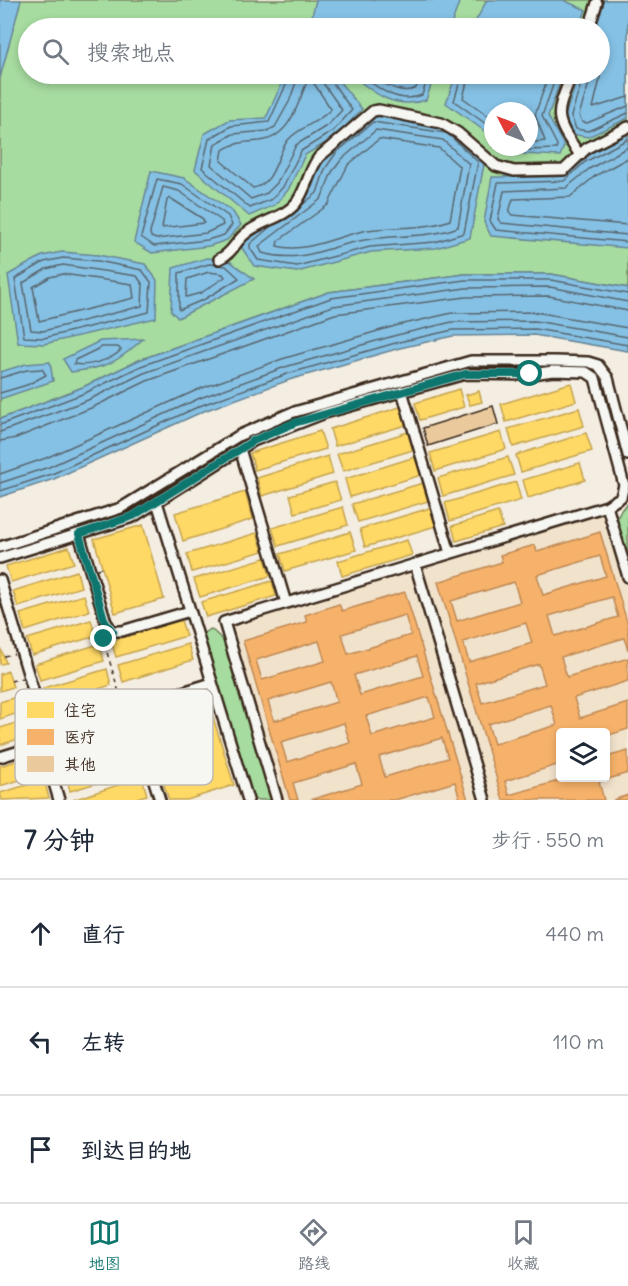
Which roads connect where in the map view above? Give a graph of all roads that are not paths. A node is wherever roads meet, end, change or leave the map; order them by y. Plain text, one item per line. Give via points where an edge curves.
1 (597, 3) dead end
2 (592, 18) edge
3 (569, 84) edge
4 (628, 127) edge
5 (579, 155) junction
6 (219, 259) dead end
7 (490, 359) junction
8 (515, 360) junction
9 (490, 374) junction
10 (514, 375) junction
11 (402, 391) junction
12 (240, 449) junction
13 (208, 455) junction
14 (628, 455) edge
15 (197, 462) junction
16 (215, 465) junction
17 (204, 472) junction
18 (157, 502) junction
19 (607, 506) junction
20 (79, 534) junction
21 (0, 547) edge
22 (450, 553) junction
23 (0, 558) edge
24 (415, 564) junction
25 (628, 577) edge
26 (0, 580) edge
27 (286, 603) junction
28 (190, 611) junction
29 (212, 683) junction
30 (33, 689) edge
31 (192, 689) edge
32 (15, 753) edge
33 (0, 757) edge
34 (54, 785) edge
35 (155, 785) edge
36 (59, 800) edge
37 (160, 800) edge
38 (248, 800) edge
39 (277, 800) edge
40 (485, 800) edge

1 - 2 lane
3 - 5 lane via 558,117 561,129
4 - 5 lane
5 - 6 lane via 564,170 514,171 496,166 441,123 373,111 313,164 303,192 291,208 245,234 230,253
7 - 8 lane
7 - 9 lane
7 - 13 lane via 459,364 307,407 240,435
8 - 10 lane
8 - 14 lane via 588,362 604,370
9 - 10 lane
9 - 11 lane via 465,374
10 - 19 lane via 564,371 586,372 595,378 624,480 621,497
11 - 12 lane via 294,423
11 - 22 lane
12 - 16 lane
12 - 27 lane
13 - 15 lane
13 - 16 lane
15 - 17 lane
15 - 21 lane via 121,508
16 - 17 lane
17 - 18 lane
18 - 20 lane via 125,520
18 - 28 lane
19 - 22 lane
19 - 25 lane
20 - 23 lane
20 - 28 lane via 105,622 113,632
22 - 24 lane
24 - 27 lane
24 - 40 lane
26 - 30 lane
27 - 39 lane via 224,622
28 - 29 lane
29 - 31 lane
29 - 38 lane
32 - 33 lane
34 - 36 lane
35 - 37 lane

